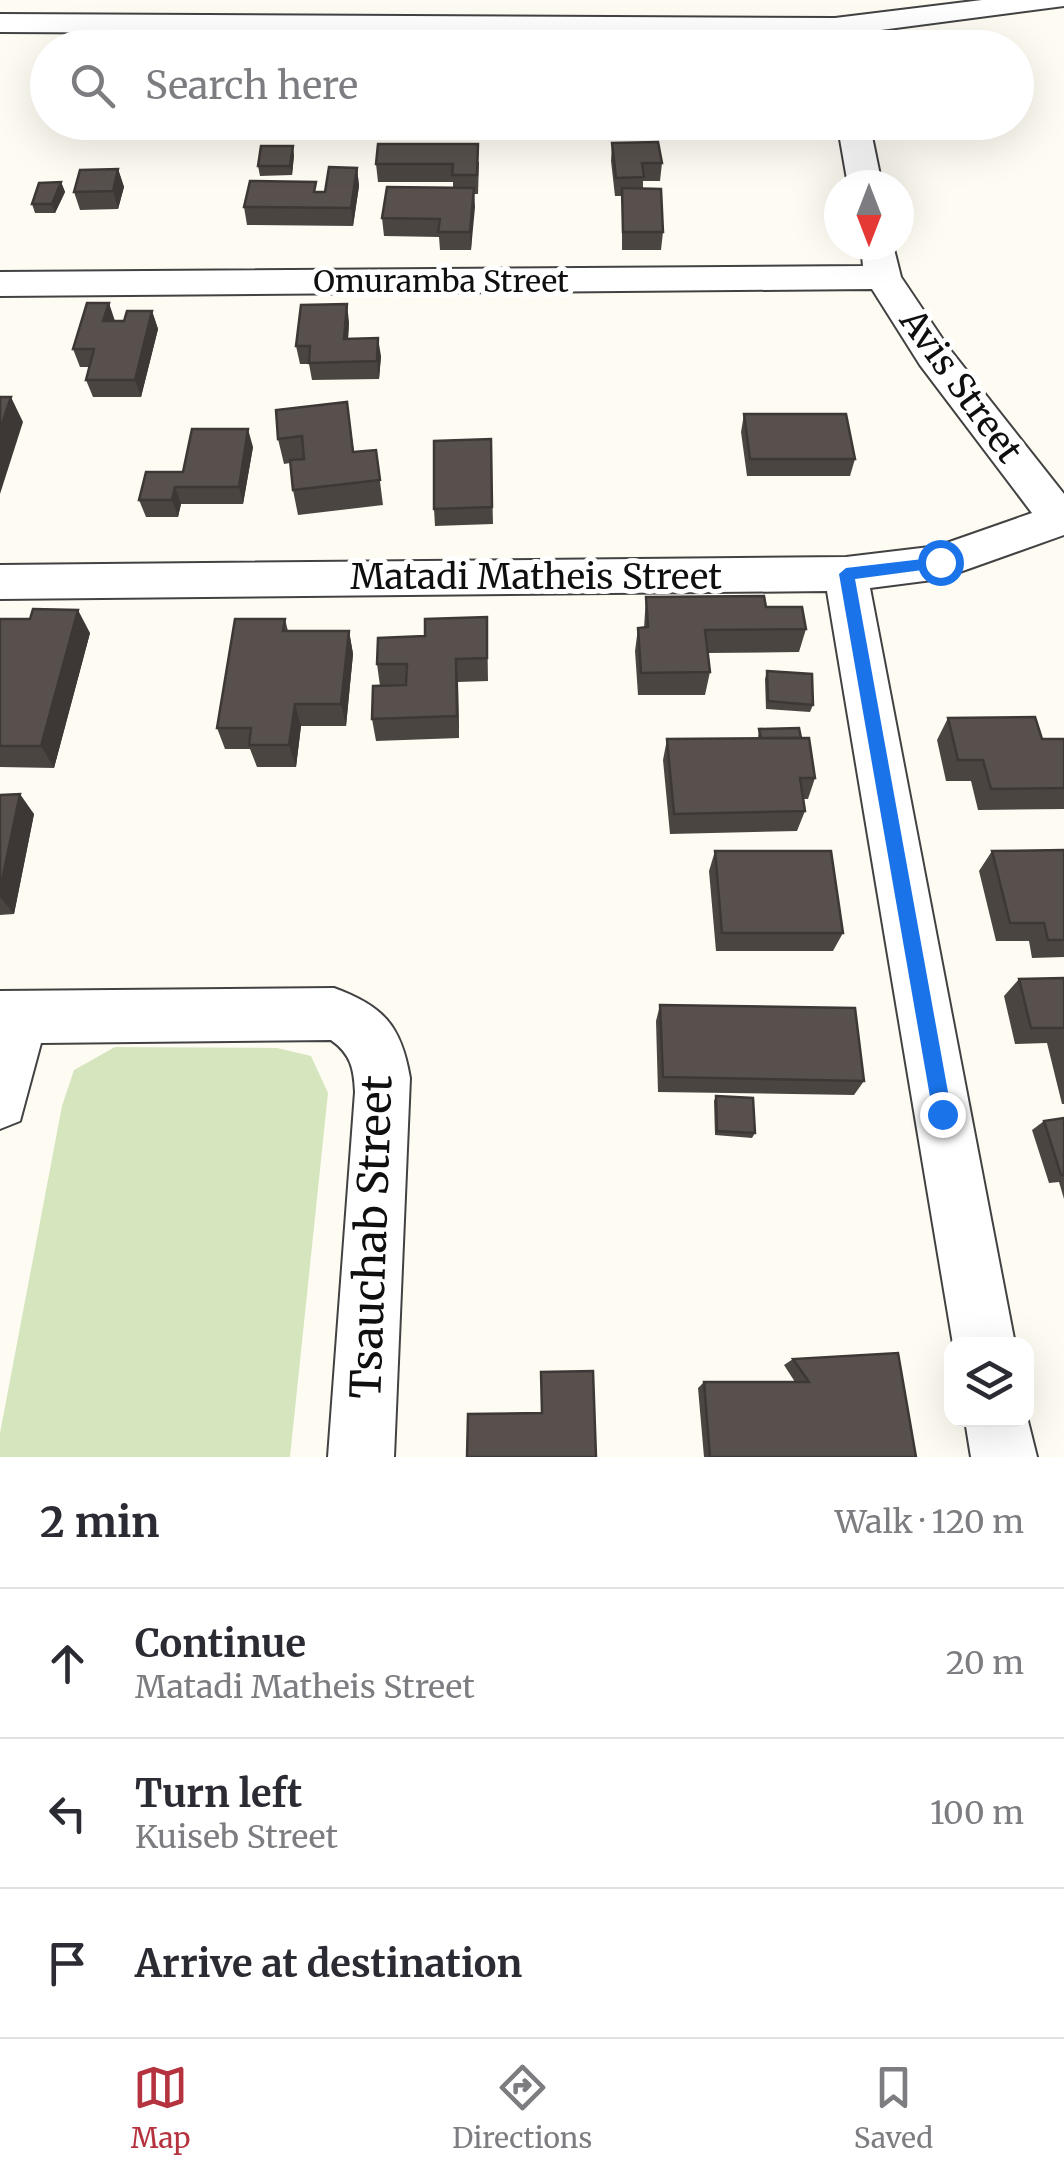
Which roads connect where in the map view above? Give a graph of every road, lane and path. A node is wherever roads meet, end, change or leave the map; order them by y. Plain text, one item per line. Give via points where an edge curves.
1 (1054, 0) edge
2 (0, 23) edge
3 (418, 30) edge
4 (878, 30) edge
5 (856, 140) edge
6 (862, 170) edge
7 (880, 261) edge
8 (0, 284) edge
9 (1062, 519) edge
10 (846, 574) junction
11 (0, 582) edge
12 (10, 1017) edge
13 (0, 1101) edge
14 (983, 1337) edge
15 (998, 1427) edge
16 (361, 1457) edge
17 (1004, 1457) edge

1 - 4 street
2 - 3 street
5 - 6 street
7 - 8 street, Omuramba Street
7 - 9 street, Avis Street via 934,356
9 - 10 street, Matadi Matheis Street via 940,562
10 - 11 street, Matadi Matheis Street
10 - 14 street
12 - 13 street
12 - 16 street, Tsauchab Street via 334,1014 369,1036 384,1092
15 - 17 street

